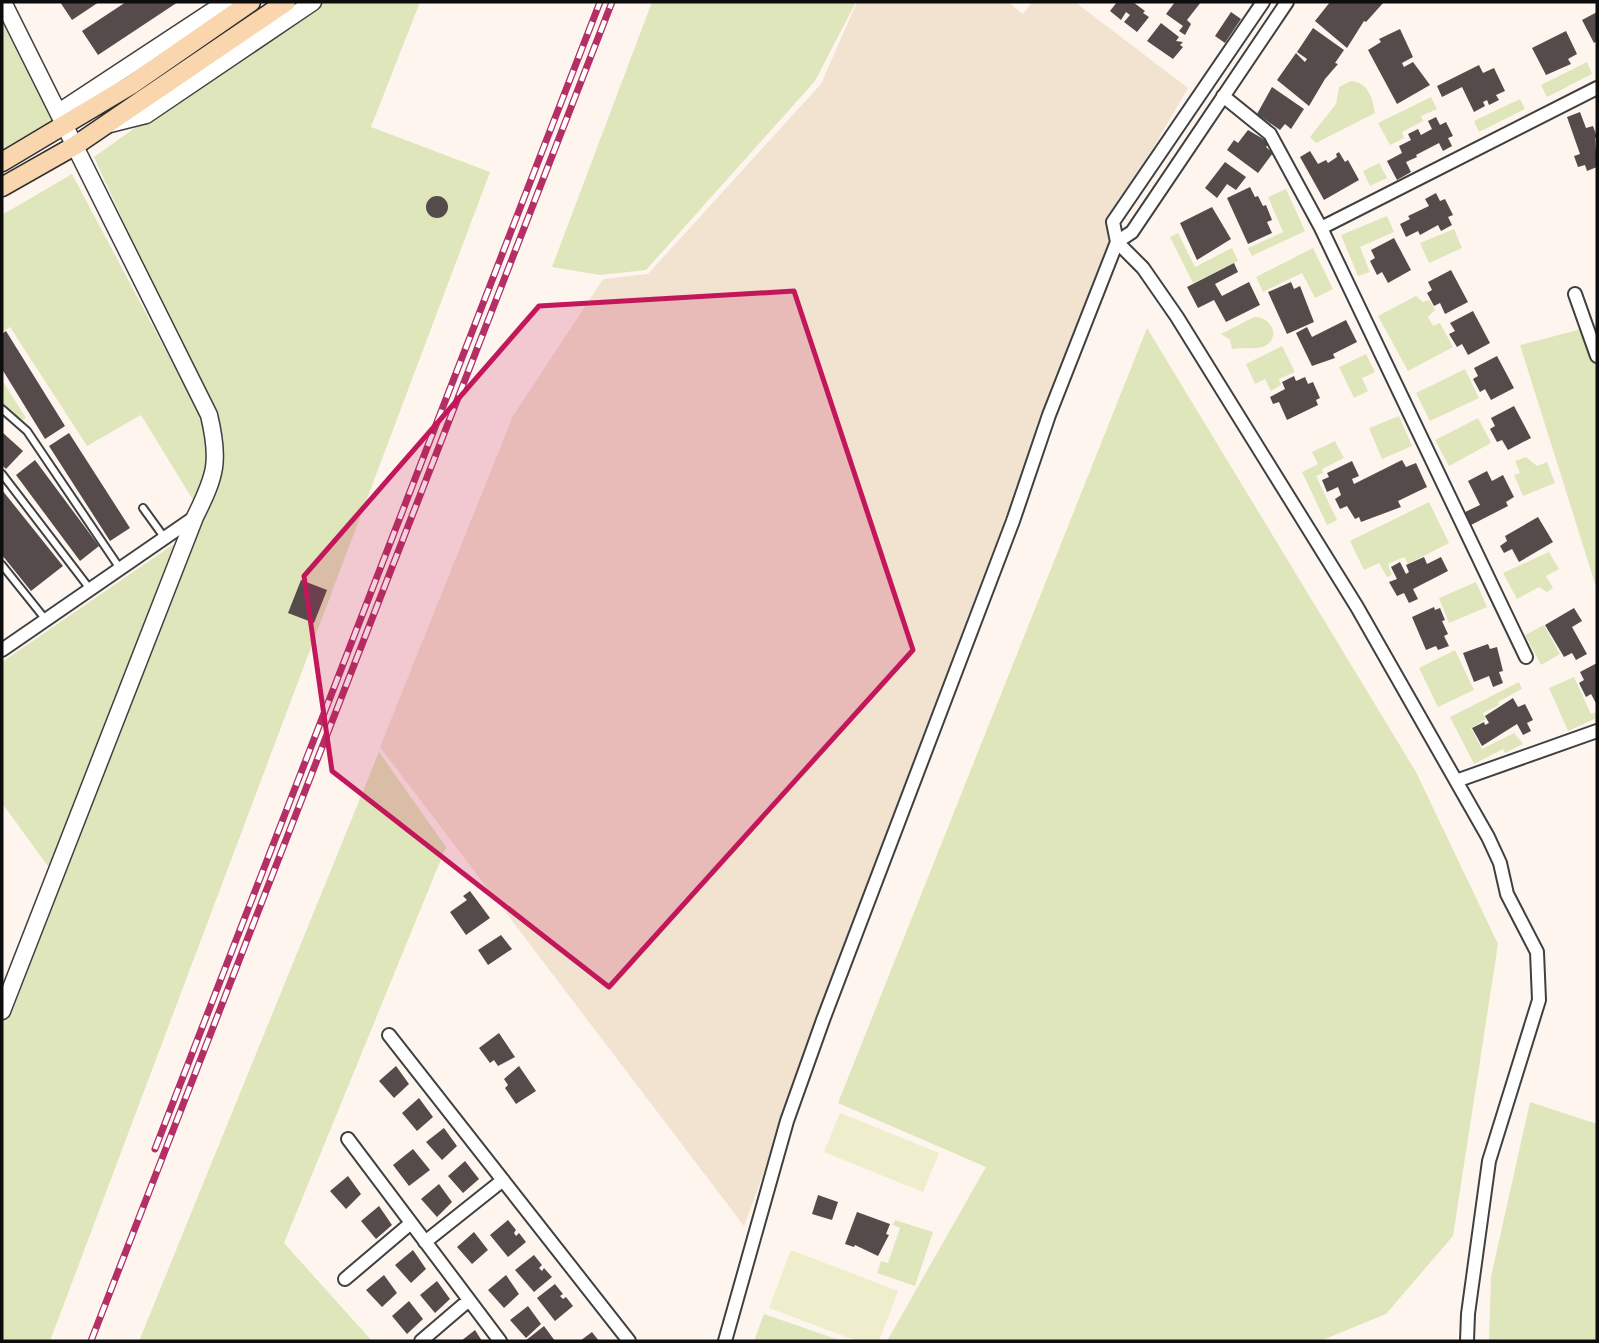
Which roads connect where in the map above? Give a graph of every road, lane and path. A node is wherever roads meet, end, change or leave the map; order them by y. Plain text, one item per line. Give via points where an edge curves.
1 (3, 2) edge
2 (226, 2) edge
3 (251, 2) edge
4 (286, 2) edge
5 (313, 2) edge
6 (1263, 2) edge
7 (1287, 2) edge
8 (1597, 88) edge
9 (1223, 96) junction
10 (62, 118) junction
11 (107, 125) junction
12 (76, 145) junction
13 (2, 162) edge
14 (2, 187) edge
15 (1321, 228) junction
16 (1117, 242) junction
17 (1575, 294) dead end
18 (1597, 356) edge
19 (2, 409) edge
20 (2, 474) edge
21 (143, 508) dead end
22 (195, 517) junction
23 (164, 537) junction
24 (2, 565) edge
25 (119, 567) junction
26 (90, 589) junction
27 (46, 620) junction
28 (2, 650) edge
29 (1526, 657) dead end
30 (1597, 731) edge
31 (1456, 781) junction
32 (2, 1012) edge
33 (389, 1035) dead end
34 (348, 1139) dead end
35 (503, 1180) junction
36 (411, 1223) junction
37 (425, 1242) junction
38 (345, 1279) dead end
39 (469, 1300) junction
40 (421, 1341) edge
41 (500, 1341) edge
42 (629, 1341) edge
43 (724, 1341) edge
44 (1467, 1341) edge

1 - 10 street
2 - 10 street
3 - 10 main road via 131,85 93,108
4 - 11 main road
5 - 11 street via 146,115
6 - 16 street via 1113,222
7 - 9 street
8 - 15 street
9 - 15 street via 1270,134
9 - 16 street via 1132,232
10 - 12 street
10 - 13 main road
11 - 12 main road
12 - 14 main road
12 - 22 street via 209,415 217,449 212,482
15 - 29 street
16 - 31 street via 1143,268 1177,317 1357,607
16 - 43 street via 819,1031 787,1121
17 - 18 street
19 - 25 lane via 27,431
20 - 26 lane
21 - 23 lane
22 - 23 street
22 - 32 street
23 - 25 street
24 - 27 lane
25 - 26 street
26 - 27 street
27 - 28 street
30 - 31 street
31 - 44 street via 1488,837 1507,894 1537,952 1539,1000 1489,1161
33 - 35 street
34 - 36 street
35 - 37 street
35 - 42 street
36 - 37 street
36 - 38 street
37 - 39 street
39 - 40 street
39 - 41 street

